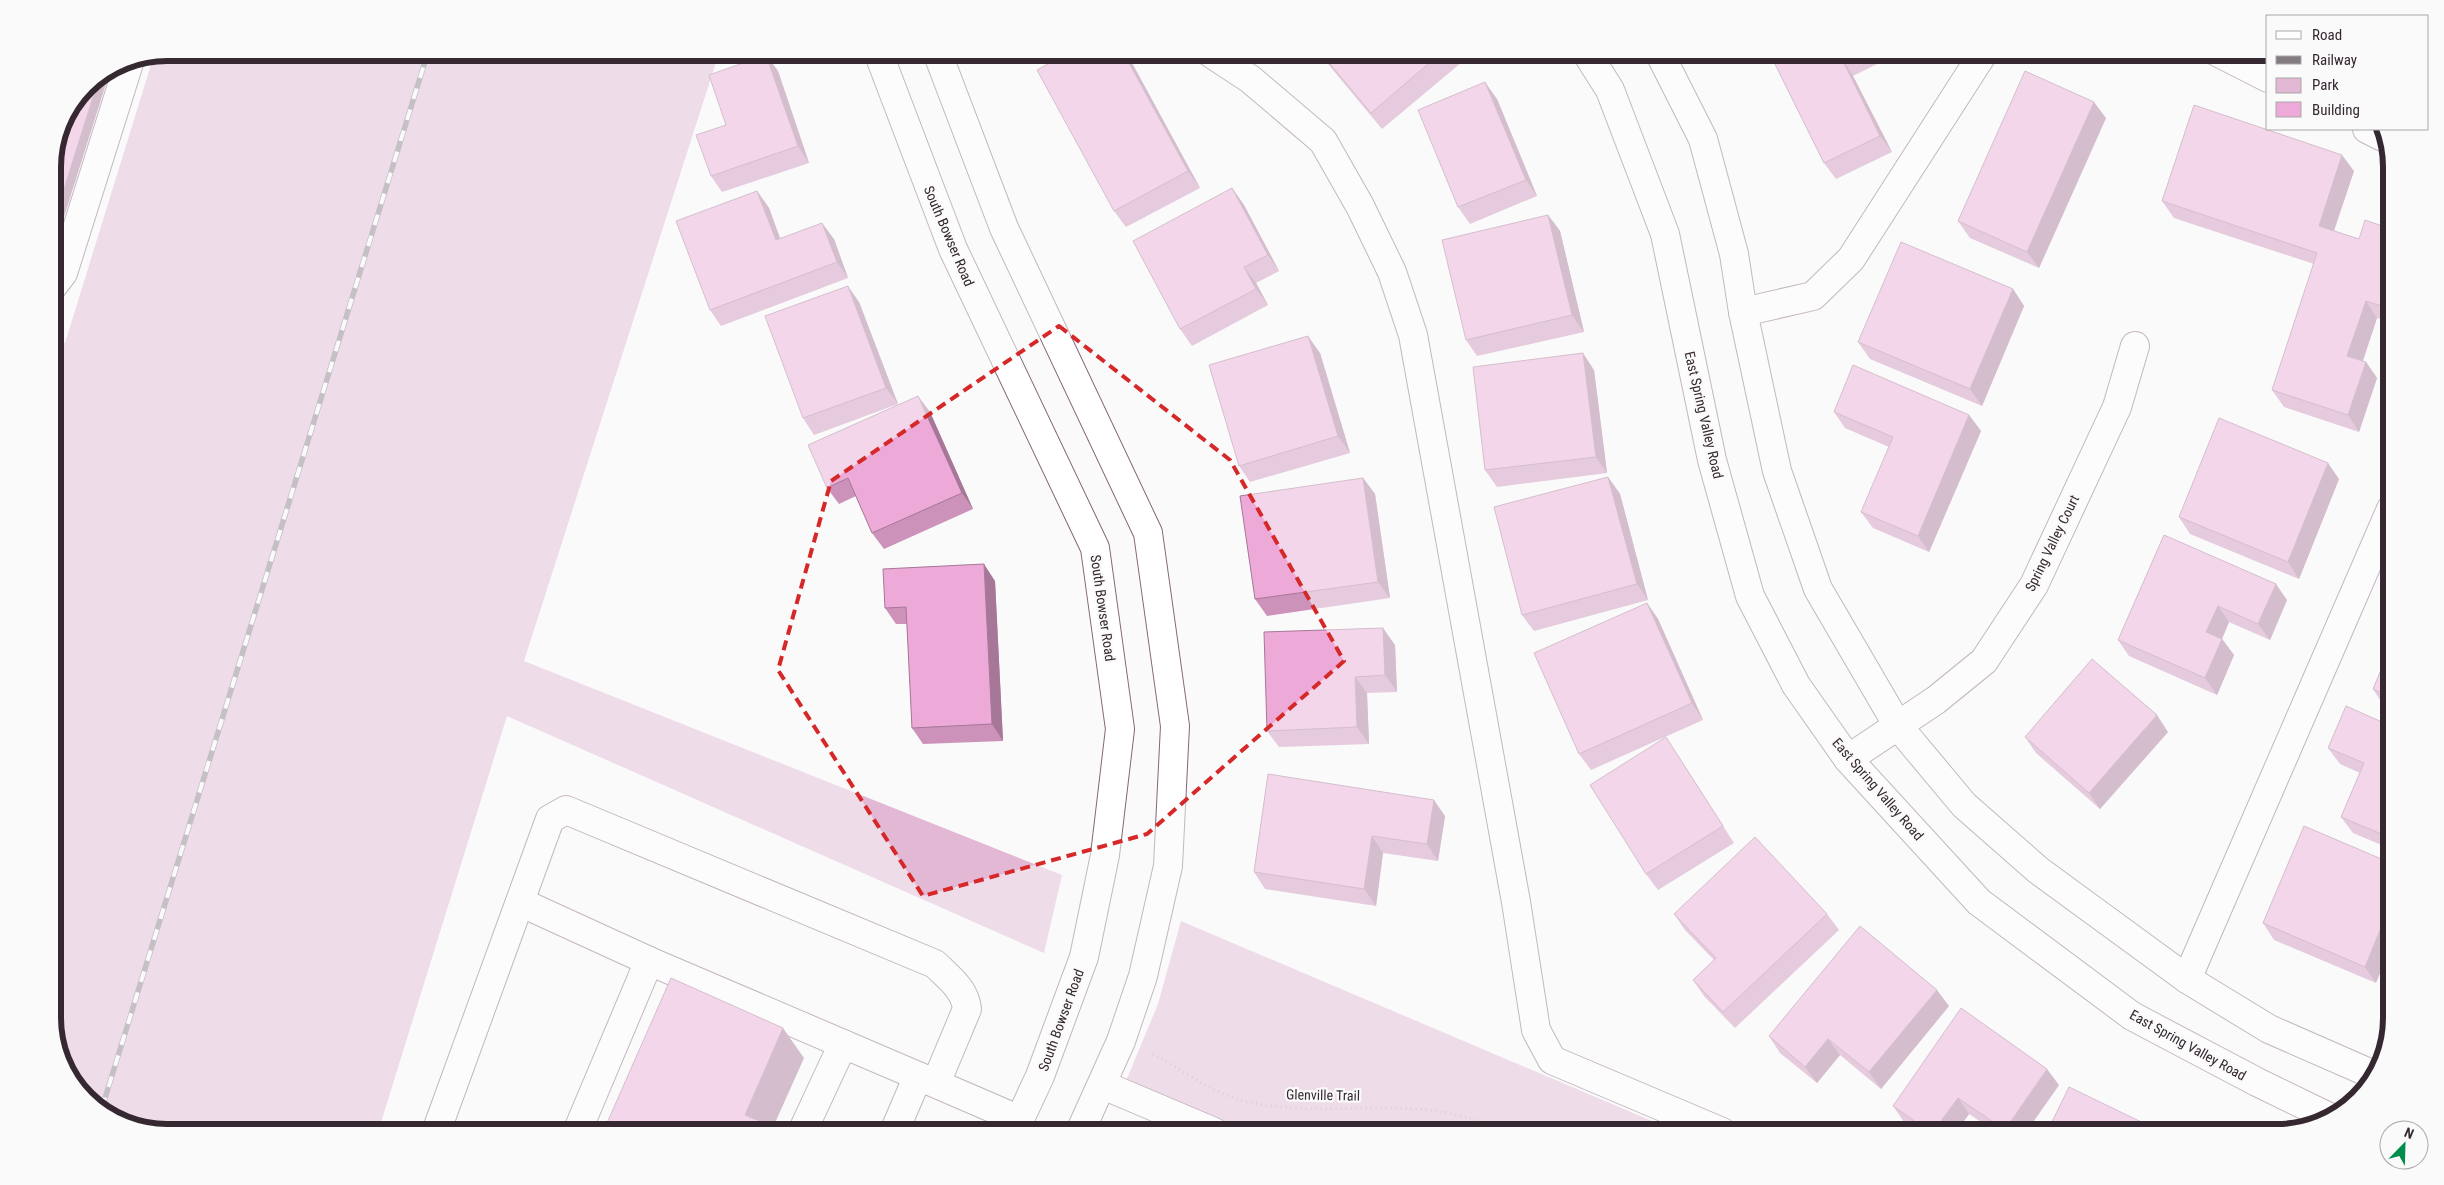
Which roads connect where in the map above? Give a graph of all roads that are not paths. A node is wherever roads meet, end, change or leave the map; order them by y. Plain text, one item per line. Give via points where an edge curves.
1 (881, 61) edge
2 (940, 61) edge
3 (1223, 61) edge
4 (1592, 61) edge
5 (1664, 61) edge
6 (1978, 61) edge
7 (2235, 61) edge
8 (127, 69) edge
9 (2266, 77) edge
10 (61, 276) edge
11 (1743, 312) junction
12 (2135, 346) dead end
13 (2383, 527) edge
14 (1898, 726) junction
15 (1848, 759) junction
16 (520, 902) junction
17 (649, 961) junction
18 (2187, 979) junction
19 (843, 1044) junction
20 (2368, 1072) edge
21 (927, 1079) junction
22 (1103, 1085) junction
23 (2322, 1114) edge
24 (439, 1124) edge
25 (580, 1124) edge
26 (806, 1124) edge
27 (899, 1124) edge
28 (1013, 1124) edge
29 (1018, 1124) edge
30 (1084, 1124) edge
31 (1195, 1124) edge
32 (1703, 1124) edge

1 - 29 street, South Bowser Road via 953,249 1095,548 1120,728 1105,855 1084,957 1040,1076
2 - 22 street via 1004,228 1148,533 1176,726 1168,866 1143,976
3 - 32 street via 1250,79 1323,141 1392,272 1413,335 1516,902 1536,1030 1552,1060
4 - 15 street, East Spring Valley Road via 1610,90 1665,234 1712,460 1750,596 1796,685
5 - 11 street via 1703,139 1734,254
6 - 11 street via 1852,259 1813,296
7 - 9 street
8 - 10 street
11 - 14 street via 1777,471 1818,589
12 - 14 street, Spring Valley Court via 2117,407 2034,585 1984,661
13 - 18 street
14 - 15 street, Spring Valley Court
14 - 18 street via 1964,805 2038,870
15 - 23 street, East Spring Valley Road via 1979,902 1994,914 2132,1016
16 - 17 street
16 - 21 street via 550,819 566,810 935,964 966,997 967,1009
16 - 24 street
17 - 19 street
17 - 25 street
18 - 20 street via 2269,1029
19 - 21 street
19 - 26 street
21 - 27 street
21 - 28 street
22 - 30 street
22 - 31 street

